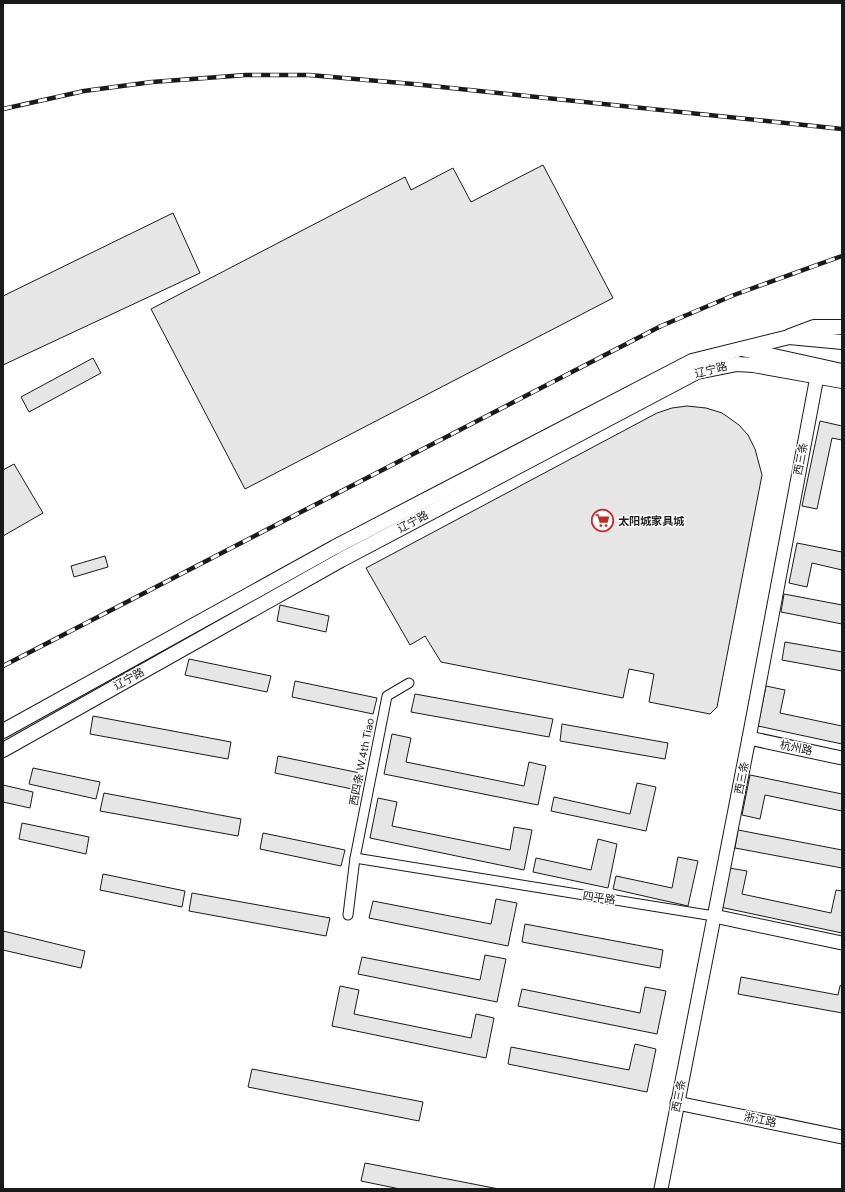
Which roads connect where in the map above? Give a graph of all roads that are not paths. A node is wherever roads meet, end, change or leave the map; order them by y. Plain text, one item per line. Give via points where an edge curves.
1 (842, 327) edge
2 (789, 337) junction
3 (842, 342) edge
4 (738, 348) junction
5 (842, 370) edge
6 (818, 371) junction
7 (842, 381) edge
8 (409, 683) dead end
9 (3, 731) edge
10 (750, 738) junction
11 (3, 750) edge
12 (842, 758) edge
13 (355, 858) junction
14 (348, 915) dead end
15 (714, 916) junction
16 (842, 943) edge
17 (677, 1103) junction
18 (842, 1138) edge
19 (661, 1189) edge

1 - 2 main road via 814,327
2 - 3 main road
2 - 4 main road
4 - 6 main road, 辽宁路
4 - 9 main road, 辽宁路 via 692,360 335,547
5 - 6 main road, 辽宁路
6 - 7 main road, 辽宁路
6 - 10 street, 西三条
6 - 11 main road, 辽宁路 via 737,364 697,372 341,560
8 - 13 street, 西四条 W.4th Tiao via 387,696
10 - 12 street, 杭州路
10 - 15 street, 西三条
13 - 14 street, 西四条 W.4th Tiao
13 - 15 street, 四平路
15 - 16 street, 四平路
15 - 17 street, 西三条
17 - 18 street, 浙江路
17 - 19 street, 西三条

